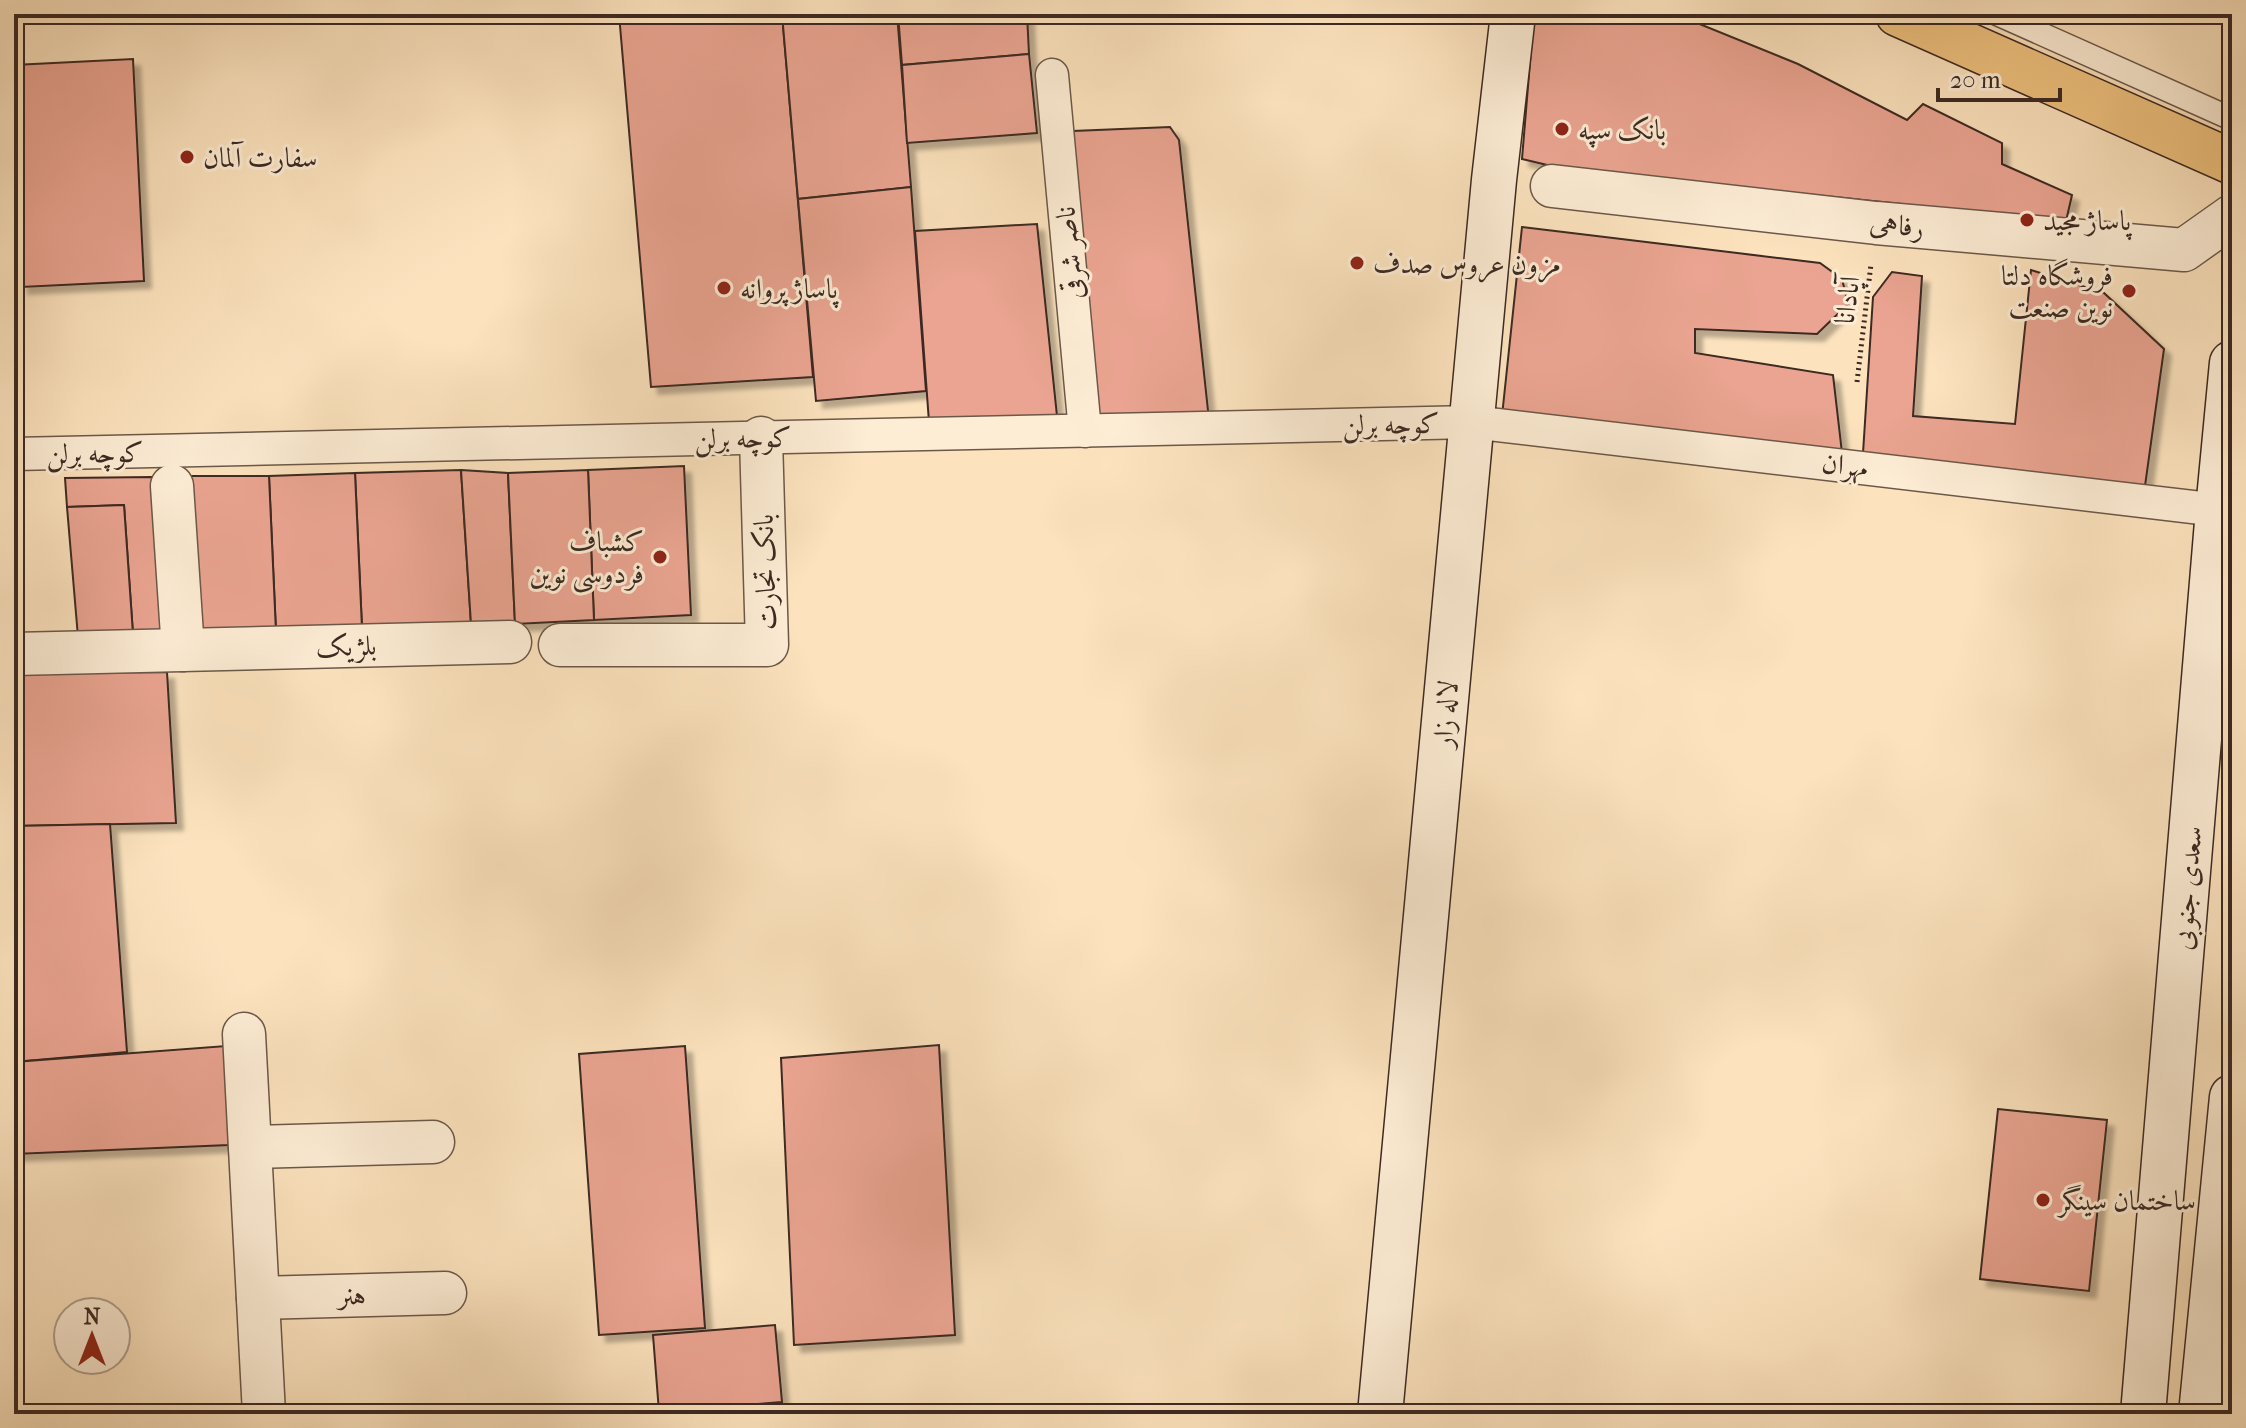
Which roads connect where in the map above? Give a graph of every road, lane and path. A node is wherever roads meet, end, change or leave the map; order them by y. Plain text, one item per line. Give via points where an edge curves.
1 (1513, 14) edge
2 (1898, 14) edge
3 (1997, 14) edge
4 (1942, 24) edge
5 (1052, 75) dead end
6 (2232, 119) edge
7 (2232, 162) edge
8 (1552, 186) dead end
9 (2232, 216) edge
10 (1876, 223) junction
11 (2232, 363) edge
12 (1857, 382) dead end
13 (1472, 422) junction
14 (1085, 431) junction
15 (761, 438) junction
16 (14, 454) edge
17 (2228, 454) edge
18 (172, 486) dead end
19 (2218, 510) junction
20 (510, 642) dead end
21 (560, 645) dead end
22 (183, 650) junction
23 (14, 654) edge
24 (244, 1034) dead end
25 (2232, 1097) edge
26 (433, 1142) dead end
27 (250, 1147) junction
28 (2232, 1256) edge
29 (445, 1293) dead end
30 (258, 1298) junction
31 (264, 1414) edge
32 (1380, 1414) edge
33 (2143, 1414) edge
34 (2201, 1414) edge
35 (2218, 1414) edge

1 - 13 main road, لاله زار
2 - 4 main road
3 - 6 lane
4 - 7 main road
5 - 14 street, ناصر شرقی
8 - 10 street, رفاهی
9 - 10 street, رفاهی via 2184,250
10 - 12 path, آپادانا
11 - 17 main road, سعدی جنوبی
13 - 14 street, کوچه برلن
13 - 19 street, مهران
13 - 32 main road, لاله زار
14 - 15 street, کوچه برلن
15 - 16 street, کوچه برلن
15 - 21 street, بانک تجارت via 767,645
17 - 19 main road, سعدی جنوبی
18 - 22 street
19 - 33 main road, سعدی جنوبی
20 - 22 street, بلژیک via 227,661
22 - 23 street, بلژیک
24 - 27 street
25 - 34 main road
26 - 27 street
27 - 30 street
28 - 35 lane
29 - 30 street, هنر
30 - 31 street

